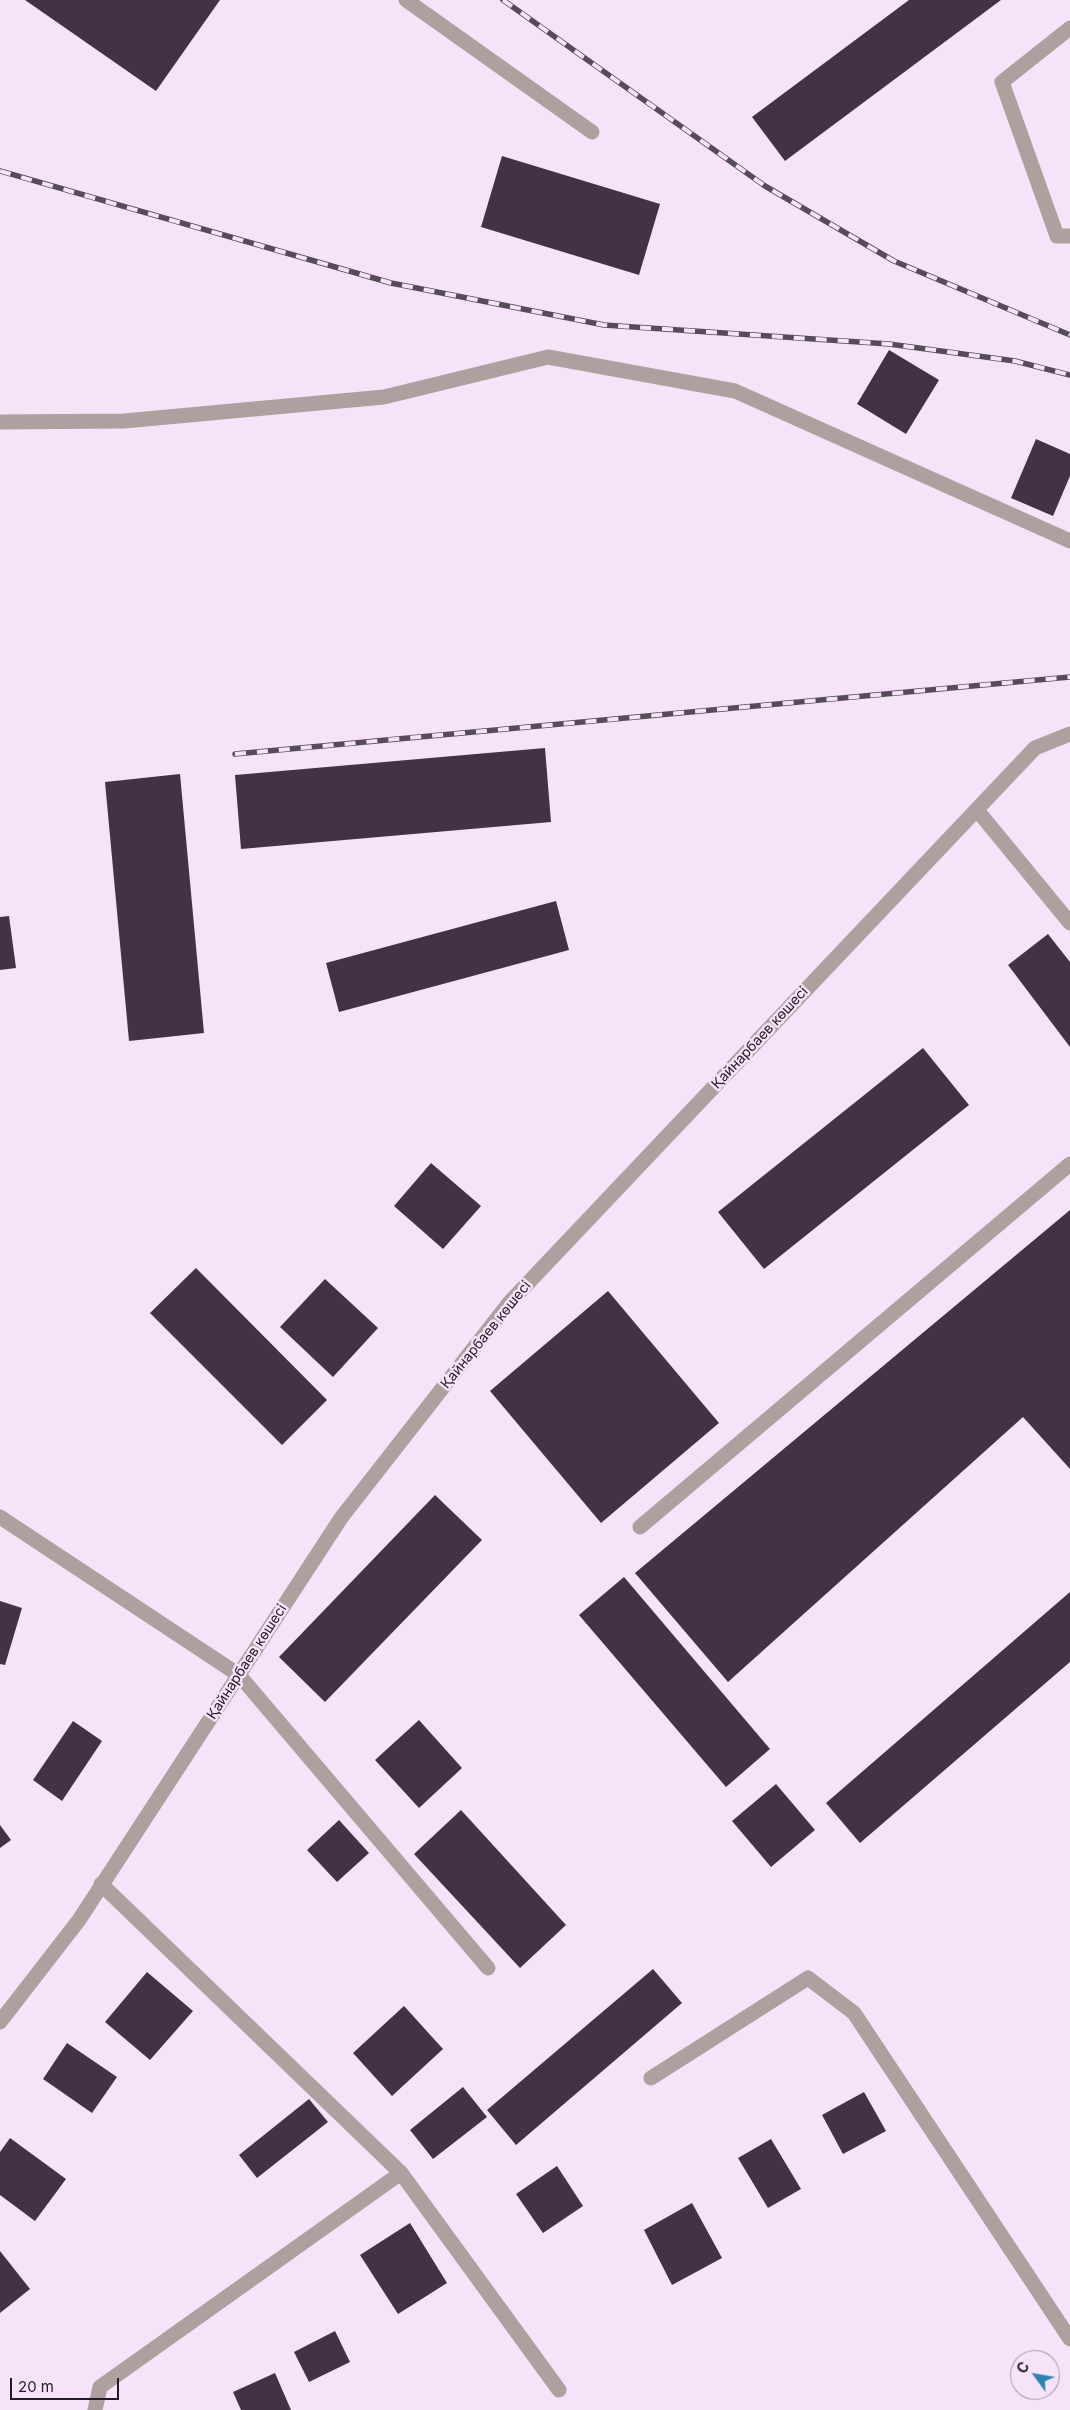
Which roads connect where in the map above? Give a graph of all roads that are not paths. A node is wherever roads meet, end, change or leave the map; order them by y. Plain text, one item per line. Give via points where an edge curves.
1 (406, 0) edge
2 (1070, 28) edge
3 (592, 132) dead end
4 (1070, 236) edge
5 (0, 422) edge
6 (1070, 541) edge
7 (1070, 734) edge
8 (976, 810) junction
9 (1070, 923) edge
10 (1070, 1164) edge
11 (0, 1517) edge
12 (640, 1527) dead end
13 (239, 1675) junction
14 (102, 1884) junction
15 (488, 1968) dead end
16 (0, 2022) edge
17 (651, 2078) dead end
18 (401, 2173) junction
19 (1070, 2339) edge
20 (559, 2390) dead end
21 (95, 2410) edge

1 - 3 street
2 - 4 street via 1002,82 1057,236
5 - 6 street via 124,420 384,397 548,357 735,391
7 - 8 street, Қайнарбаев көшесі via 1035,748
8 - 9 street
8 - 13 street, Қайнарбаев көшесі via 509,1303 341,1518
10 - 12 street
11 - 13 street
13 - 14 street, Қайнарбаев көшесі
13 - 15 street
14 - 16 street, Қайнарбаев көшесі
14 - 18 street
17 - 19 street via 808,1978 854,2013
18 - 20 street
18 - 21 street via 100,2387

